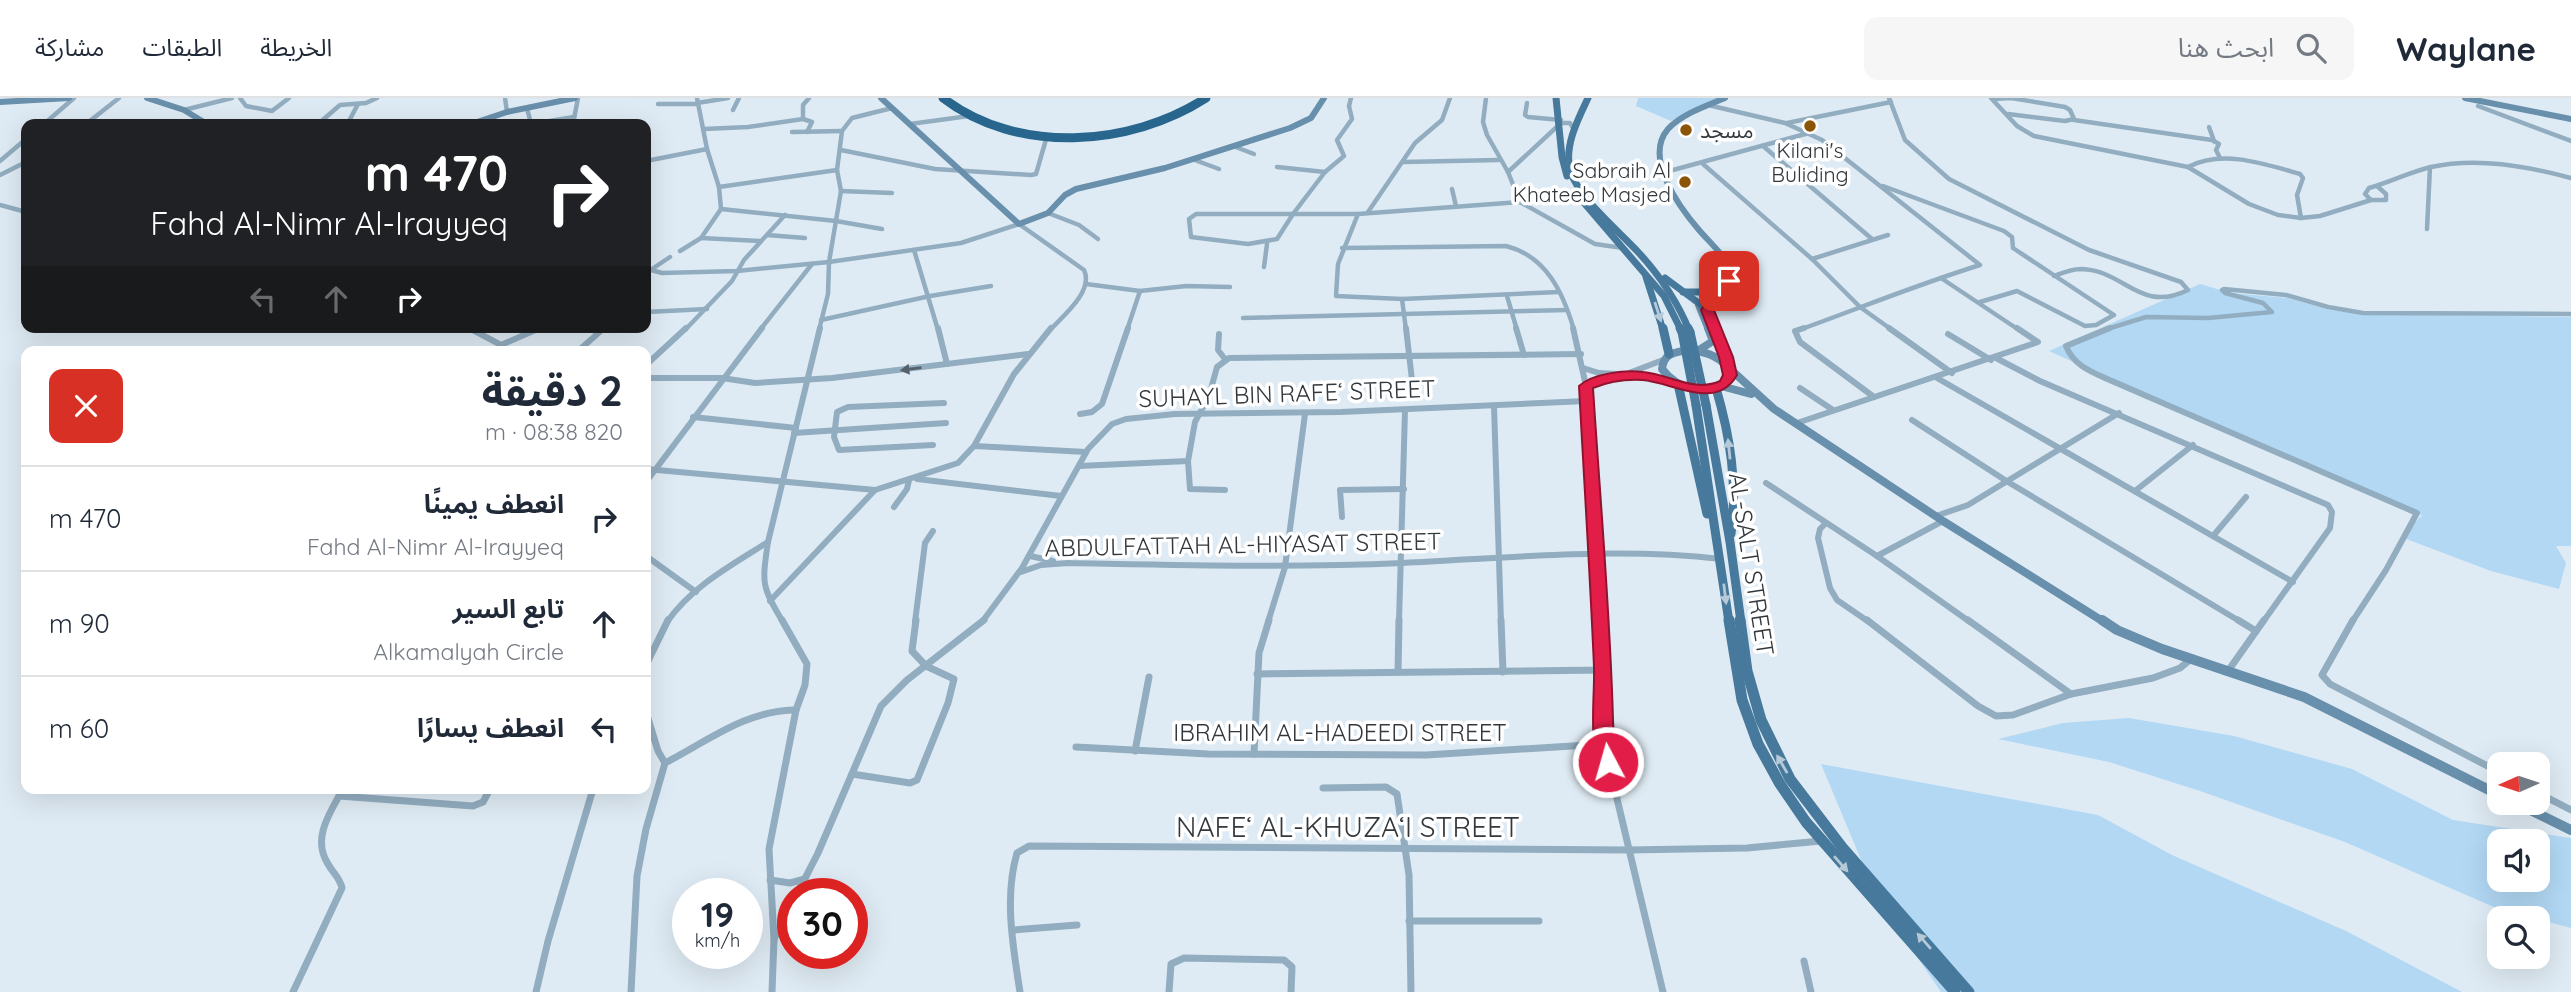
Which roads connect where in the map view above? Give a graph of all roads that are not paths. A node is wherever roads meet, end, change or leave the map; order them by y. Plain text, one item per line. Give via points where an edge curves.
1 (31, 98) edge
2 (71, 98) edge
3 (118, 98) edge
4 (147, 98) edge
5 (232, 98) edge
6 (240, 98) edge
7 (289, 98) edge
8 (377, 98) edge
9 (505, 98) edge
10 (576, 98) edge
11 (728, 98) edge
12 (740, 98) edge
13 (809, 98) edge
14 (881, 98) edge
15 (943, 98) edge
16 (957, 98) edge
17 (1197, 98) edge
18 (1206, 98) edge
19 (1324, 98) edge
20 (1351, 98) edge
21 (1450, 98) edge
22 (1486, 98) edge
23 (1556, 98) edge
24 (1588, 98) edge
25 (1725, 98) edge
26 (2468, 98) edge
27 (1992, 99) edge
28 (1890, 100) edge
29 (1, 102) edge
30 (697, 102) edge
31 (1527, 103) dead end
32 (358, 104) junction
33 (657, 104) dead end
34 (1708, 105) junction
35 (2478, 107) dead end
36 (527, 108) junction
37 (892, 108) junction
38 (184, 110) junction
39 (733, 110) dead end
40 (1560, 111) junction
41 (507, 113) junction
42 (1580, 114) junction
43 (2008, 114) junction
44 (969, 116) junction
45 (574, 117) joint
46 (49, 119) edge
47 (92, 119) edge
48 (199, 119) edge
49 (323, 119) edge
50 (350, 119) edge
51 (487, 119) edge
52 (530, 119) edge
53 (562, 119) edge
54 (803, 119) junction
55 (2571, 119) edge
56 (2071, 121) junction
57 (1561, 122) junction
58 (1785, 123) junction
59 (909, 124) junction
60 (2209, 127) dead end
61 (704, 129) junction
62 (842, 131) junction
63 (792, 132) dead end
64 (807, 132) junction
65 (1574, 132) junction
66 (1809, 133) junction
67 (1047, 136) junction
68 (2180, 137) dead end
69 (2214, 141) junction
70 (2571, 141) edge
71 (21, 143) edge
72 (1233, 146) junction
73 (1763, 146) junction
74 (708, 149) junction
75 (841, 150) junction
76 (1254, 155) dead end
77 (2220, 158) junction
78 (1192, 159) junction
79 (651, 160) edge
80 (1499, 160) junction
81 (0, 161) edge
82 (1403, 162) junction
83 (21, 164) edge
84 (1703, 164) junction
85 (2186, 166) junction
86 (1277, 167) dead end
87 (2430, 167) junction
88 (1219, 169) dead end
89 (837, 170) junction
90 (957, 170) junction
91 (1325, 172) junction
92 (1508, 172) junction
93 (1662, 173) junction
94 (0, 175) edge
95 (2571, 176) edge
96 (1877, 184) junction
97 (2377, 186) junction
98 (719, 187) junction
99 (1452, 189) dead end
100 (841, 191) junction
101 (892, 193) dead end
102 (2371, 200) junction
103 (1520, 202) junction
104 (0, 205) edge
105 (1456, 206) junction
106 (8, 207) junction
107 (721, 209) junction
108 (0, 211) edge
109 (21, 211) edge
110 (1368, 212) junction
111 (1048, 213) junction
112 (1293, 213) junction
113 (1358, 214) junction
114 (785, 215) junction
115 (2301, 218) junction
116 (836, 221) junction
117 (1019, 224) junction
118 (882, 229) dead end
119 (2427, 229) dead end
120 (767, 235) junction
121 (1888, 235) dead end
122 (701, 238) junction
123 (805, 238) dead end
124 (1098, 239) dead end
125 (1872, 239) junction
126 (760, 241) junction
127 (1267, 244) junction
128 (1342, 248) junction
129 (1623, 248) junction
130 (914, 250) junction
131 (680, 251) dead end
132 (670, 257) dead end
133 (1812, 259) junction
134 (829, 262) junction
135 (812, 264) junction
136 (1652, 266) junction
137 (1264, 267) dead end
138 (651, 270) edge
139 (1643, 270) junction
140 (737, 271) junction
141 (651, 272) edge
142 (2054, 276) junction
143 (1941, 278) junction
144 (1086, 284) junction
145 (990, 286) dead end
146 (1230, 287) dead end
147 (1140, 291) junction
148 (1719, 291) junction
149 (1559, 292) junction
150 (1683, 292) junction
151 (930, 296) junction
152 (1507, 296) junction
153 (1402, 299) junction
154 (1980, 302) junction
155 (1698, 305) junction
156 (1860, 307) junction
157 (708, 309) junction
158 (1567, 310) junction
159 (1708, 310) junction
160 (651, 312) edge
161 (1405, 313) junction
162 (1512, 313) junction
163 (2571, 314) edge
164 (1243, 318) dead end
165 (821, 320) junction
166 (1686, 332) junction
167 (478, 333) edge
168 (528, 333) edge
169 (598, 333) edge
170 (1219, 334) dead end
171 (1948, 334) dead end
172 (584, 346) edge
173 (1698, 351) junction
174 (1028, 354) junction
175 (1581, 354) junction
176 (1524, 355) junction
177 (1410, 357) junction
178 (1666, 357) junction
179 (1225, 359) junction
180 (1994, 359) junction
181 (651, 360) edge
182 (947, 364) junction
183 (1728, 367) junction
184 (1583, 368) junction
185 (1952, 373) junction
186 (1621, 376) junction
187 (651, 378) edge
188 (722, 378) junction
189 (1937, 378) junction
190 (808, 379) junction
191 (1412, 380) dead end
192 (1676, 383) junction
193 (1586, 386) junction
194 (1718, 387) junction
195 (1800, 388) dead end
196 (1874, 397) junction
197 (1762, 399) junction
198 (1586, 401) junction
199 (944, 403) dead end
200 (1701, 405) junction
201 (1494, 406) junction
202 (1405, 410) junction
203 (1833, 410) junction
204 (2119, 413) junction
205 (1080, 414) dead end
206 (1199, 414) junction
207 (1305, 414) junction
208 (693, 416) junction
209 (1912, 420) dead end
210 (946, 423) dead end
211 (1797, 423) junction
212 (834, 430) junction
213 (795, 431) junction
214 (933, 445) dead end
215 (2193, 445) junction
216 (974, 446) junction
217 (2063, 449) junction
218 (1086, 452) junction
219 (1188, 461) junction
220 (1079, 466) junction
221 (651, 470) edge
222 (654, 470) junction
223 (651, 474) edge
224 (911, 480) junction
225 (2008, 482) junction
226 (782, 483) junction
227 (1766, 483) dead end
228 (1404, 489) junction
229 (875, 491) junction
230 (1225, 491) dead end
231 (2135, 491) junction
232 (1061, 496) junction
233 (2246, 497) dead end
234 (894, 507) dead end
235 (1342, 517) dead end
236 (1940, 519) junction
237 (1826, 523) junction
238 (933, 531) dead end
239 (1715, 532) junction
240 (2213, 536) junction
241 (768, 542) junction
242 (1730, 542) junction
243 (1595, 554) junction
244 (1877, 556) junction
245 (1499, 557) junction
246 (1028, 559) junction
247 (1721, 559) junction
248 (651, 560) edge
249 (1068, 563) junction
250 (1402, 563) junction
251 (1285, 567) junction
252 (1019, 572) junction
253 (2293, 582) junction
254 (696, 592) junction
255 (770, 601) junction
256 (2256, 631) junction
257 (651, 654) edge
258 (2191, 659) junction
259 (926, 666) junction
260 (1603, 670) junction
261 (1398, 671) junction
262 (2228, 671) junction
263 (1503, 672) junction
264 (1258, 674) junction
265 (1149, 677) dead end
266 (2071, 694) junction
267 (796, 710) junction
268 (651, 728) edge
269 (1604, 744) junction
270 (1076, 747) dead end
271 (1135, 751) junction
272 (1254, 754) junction
273 (665, 763) junction
274 (2487, 766) edge
275 (852, 774) junction
276 (1323, 788) dead end
277 (2487, 789) edge
278 (341, 794) edge
279 (351, 794) edge
280 (487, 794) edge
281 (592, 794) edge
282 (2550, 799) edge
283 (2571, 810) edge
284 (2542, 816) edge
285 (2571, 830) edge
286 (1821, 841) junction
287 (1406, 847) junction
288 (1628, 850) junction
289 (804, 878) edge
290 (770, 880) junction
291 (777, 881) edge
292 (1409, 921) junction
293 (1539, 921) dead end
294 (1077, 925) dead end
295 (1014, 930) junction
296 (777, 934) edge
297 (774, 940) junction
298 (1804, 961) dead end
299 (293, 992) edge
300 (536, 992) edge
301 (631, 992) edge
302 (772, 992) edge
303 (1020, 992) edge
304 (1169, 992) edge
305 (1291, 992) edge
306 (1411, 992) edge
307 (1663, 992) edge
308 (1811, 992) edge
309 (1955, 992) edge
310 (1969, 992) edge

1 - 29 street
2 - 29 street
2 - 46 street
3 - 47 street
4 - 38 street
5 - 38 street
6 - 7 street via 246,106 272,111
8 - 32 street
9 - 41 street
10 - 36 street
10 - 45 street
11 - 30 street
12 - 39 street
13 - 54 street via 803,105
14 - 37 street
15 - 44 highway
16 - 17 highway via 999,122 1073,132 1138,124
18 - 67 highway via 1174,118 1138,129
19 - 72 street via 1307,121
20 - 91 street via 1352,119 1337,140 1344,156
21 - 82 street via 1443,121 1415,143
22 - 80 street via 1483,122
23 - 40 main road, AL-SALT STREET
24 - 42 main road, AL-SALT STREET
25 - 34 street
26 - 55 street
27 - 43 street
27 - 56 street via 2065,107 2071,111
28 - 58 street
28 - 142 street via 1905,140 1949,179 2082,247 2188,288 2158,300 2093,271 2078,269
30 - 33 street
30 - 61 street
31 - 57 street via 1528,117
32 - 49 street via 336,107
32 - 50 street
34 - 58 street
34 - 93 street via 1666,132 1658,148
35 - 70 street
36 - 41 street
36 - 52 street
37 - 59 street
37 - 62 street via 852,118
38 - 48 street
40 - 42 main road
40 - 57 main road, AL-SALT STREET
41 - 51 street
42 - 65 main road, AL-SALT STREET
43 - 56 street
43 - 85 street via 2034,136
44 - 59 street
44 - 67 highway via 997,128
45 - 53 street
54 - 61 street
54 - 64 street via 812,122
56 - 68 street
56 - 69 street
57 - 65 street via 1572,124
57 - 92 street
57 - 129 main road, AL-SALT STREET via 1567,176
58 - 66 street
59 - 90 street
60 - 69 street
61 - 74 street
62 - 64 street
62 - 75 street
63 - 64 street
65 - 136 main road, AL-SALT STREET via 1569,153 1572,175
66 - 73 street
66 - 96 street via 1835,148
67 - 90 street via 1034,175
69 - 77 street via 2219,144
71 - 81 street
72 - 76 street
72 - 78 street
73 - 84 street
73 - 125 street
74 - 79 street
74 - 98 street
75 - 89 street
75 - 90 street
77 - 85 street via 2199,159
77 - 115 street via 2302,175 2297,195
78 - 88 street
78 - 111 street via 1076,189
80 - 82 street
80 - 92 street
82 - 110 street
83 - 94 street
84 - 93 street
84 - 133 street
85 - 115 street via 2249,204
86 - 91 street
87 - 95 street via 2475,163
87 - 97 street
87 - 119 street
89 - 98 street
89 - 100 street
90 - 117 street
91 - 112 street
92 - 103 street
93 - 148 street via 1687,215 1728,267 1729,281
96 - 142 street via 2004,231 2012,237 2013,248
96 - 143 street via 1980,265
97 - 102 street via 2366,191
97 - 102 street via 2386,200
98 - 107 street
99 - 105 street
100 - 101 street
100 - 116 street
102 - 115 street
103 - 105 street
103 - 129 street via 1595,244
104 - 106 street
105 - 110 street
106 - 108 street
106 - 109 street
107 - 114 street
107 - 122 street
110 - 113 street
111 - 117 street
111 - 124 street via 1079,225
112 - 113 street
112 - 127 street via 1278,239
112 - 127 street via 1196,214 1189,219 1189,234 1197,239
113 - 128 street
114 - 116 street
114 - 120 street
116 - 118 street
116 - 134 street
117 - 130 street via 968,241
117 - 144 street via 1084,270
120 - 123 street
120 - 126 street
121 - 125 street
122 - 126 street
122 - 131 street
125 - 133 street
126 - 140 street
127 - 137 street
128 - 149 street via 1519,247 1536,259
128 - 153 street via 1336,296
129 - 139 main road, AL-SALT STREET
130 - 134 street
130 - 151 street
132 - 138 street
133 - 156 street
134 - 135 street
134 - 165 street
135 - 140 street
135 - 188 street
136 - 150 main road
136 - 166 main road, AL-SALT STREET via 1678,303
139 - 166 main road, AL-SALT STREET
139 -> 178 main road via 1658,310
140 - 141 street
140 - 157 street
142 - 154 street via 2114,315 2096,325 2083,325 2017,291
143 - 154 street
143 - 156 street
144 - 147 street
144 - 174 street
145 - 151 street
146 - 147 street
147 - 205 street via 1102,404
148 - 150 main road
148 - 155 street
148 - 159 street
149 - 152 street
149 - 158 street
150 - 155 main road
151 - 165 street
151 - 182 street
152 - 153 street
152 - 162 street
153 - 161 street
154 - 180 street via 2037,341
155 - 159 main road
155 - 173 street via 1713,341
156 - 185 street
156 - 196 street via 1795,331 1795,336
157 - 160 street
157 - 181 street
158 - 162 street
158 - 175 street
159 - 183 street
161 - 162 street
161 - 164 street
161 - 177 street
162 - 176 street
163 - 274 street via 2372,313 2286,295 2224,289 2267,305 2273,313 2197,319 2146,317 2066,346 2076,362 2105,378 2414,510 2417,513 2386,570 2322,675 2333,686
165 - 190 street
166 - 200 main road, AL-SALT STREET, bridge
167 - 168 street via 501,345
169 - 172 street
170 - 179 street via 1218,350
171 - 180 street
173 - 178 main road
173 - 183 main road
174 - 182 street
174 - 216 street
175 - 176 street
175 - 184 street
176 - 177 street
177 - 179 street
177 - 191 street
178 - 186 street
178 - 192 street via 1662,369
179 - 206 street via 1217,367
180 - 185 street
180 - 204 street
182 -> 190 street
183 - 194 street via 1728,380
183 - 197 main road
184 - 186 street
184 - 193 street
185 - 189 street
186 - 192 street
186 - 193 street
187 - 188 street
188 - 190 street via 755,383
188 - 208 street
189 - 196 street
189 - 217 street
190 - 213 street
192 - 194 street via 1698,389
192 - 239 main road
193 - 198 street
194 - 197 street
242 -> 194 main road via 1732,474
195 - 203 street
196 - 203 street
197 - 211 street
198 - 201 street, SUHAYL BIN RAFE‘ STREET
198 - 243 street
199 - 212 street via 844,408 837,412
200 - 239 main road, AL-SALT STREET
200 - 242 main road, AL-SALT STREET
201 - 202 street, SUHAYL BIN RAFE‘ STREET
201 - 245 street
202 - 207 street, SUHAYL BIN RAFE‘ STREET
202 - 228 street
203 - 211 street
204 - 215 street
204 - 217 street
206 - 207 street, SUHAYL BIN RAFE‘ STREET
206 - 218 street, SUHAYL BIN RAFE‘ STREET via 1120,420 1101,433
206 - 219 street
207 - 251 street
208 - 213 street
208 - 222 street
209 - 225 street
210 - 212 street
211 - 236 street
212 - 213 street
212 - 214 street via 839,450
213 - 226 street
215 - 231 street
215 - 253 street via 2332,508 2330,528
216 - 218 street
216 - 224 street via 958,463
217 - 225 street
217 - 231 street
218 - 220 street, SUHAYL BIN RAFE‘ STREET
219 - 220 street
219 - 230 street via 1190,489
220 - 232 street, SUHAYL BIN RAFE‘ STREET
221 - 222 street
222 - 223 street
222 - 226 street
224 - 229 street
224 - 232 street
224 - 234 street
225 - 236 street
225 - 256 street
226 - 229 street
226 - 241 street
227 - 237 street
228 - 235 street via 1340,490
228 - 250 street
229 - 255 street
231 - 240 street
232 - 246 street, SUHAYL BIN RAFE‘ STREET
233 - 240 street
236 - 244 street
236 - 258 street via 2117,630
237 - 244 street
237 - 266 street via 1818,538 1834,597 1978,706 1996,716 2012,715
238 - 259 street via 925,543 911,642 912,651
239 - 247 main road, AL-SALT STREET
240 - 253 street
241 - 254 street
241 - 255 street via 764,586
310 -> 242 main road, AL-SALT STREET via 1842,847 1790,779 1774,750 1747,671
243 - 245 street, ABDULFATTAH AL-HIYASAT STREET
243 - 247 street, ABDULFATTAH AL-HIYASAT STREET
243 - 260 street
244 - 266 street
245 - 250 street, ABDULFATTAH AL-HIYASAT STREET
245 - 263 street
246 - 249 street
246 - 252 street, ABDULFATTAH AL-HIYASAT STREET
247 -> 286 main road, AL-SALT STREET via 1734,664 1749,722 1780,784
248 - 254 street
249 - 251 street, ABDULFATTAH AL-HIYASAT STREET
249 - 252 street, ABDULFATTAH AL-HIYASAT STREET
250 - 251 street, ABDULFATTAH AL-HIYASAT STREET
250 - 261 street
251 - 264 street via 1266,622
252 - 259 street, ABDULFATTAH AL-HIYASAT STREET via 980,624
253 - 256 street
254 - 257 street via 666,623
255 - 267 street via 807,664
256 - 262 street
258 - 262 street
258 - 266 street via 2153,678
259 - 275 street, ABDULFATTAH AL-HIYASAT STREET via 881,706
259 - 275 street via 954,682 920,776 910,783
260 - 263 street
260 - 269 street
261 - 263 street
261 - 264 street
262 - 277 street via 2322,705
264 - 272 street
265 - 271 street
267 - 273 street via 752,716
267 - 290 street via 772,826
268 - 273 street
269 - 272 street, IBRAHIM AL-HADEEDI STREET via 1426,755
269 - 288 street
270 - 271 street, IBRAHIM AL-HADEEDI STREET
271 - 272 street, IBRAHIM AL-HADEEDI STREET
273 - 301 street via 637,876
275 - 289 street, ABDULFATTAH AL-HIYASAT STREET
276 - 287 street via 1394,789
278 - 299 street via 319,838 322,855 342,888
279 - 280 street via 472,806 483,802
281 - 300 street
282 - 283 street
284 - 285 street
286 - 288 street, NAFE‘ AL-KHUZA‘I STREET
286 -> 309 main road, AL-SALT STREET
287 - 288 street, NAFE‘ AL-KHUZA‘I STREET
287 - 292 street
287 - 295 street, NAFE‘ AL-KHUZA‘I STREET via 1029,846 1020,850 1014,862
288 - 307 street
290 - 291 street
290 - 297 street
292 - 293 street
292 - 306 street
294 - 295 street
295 - 303 street, NAFE‘ AL-KHUZA‘I STREET
296 - 297 street
297 - 302 street
298 - 308 street
304 - 305 street via 1171,964 1184,958 1284,960 1292,967

